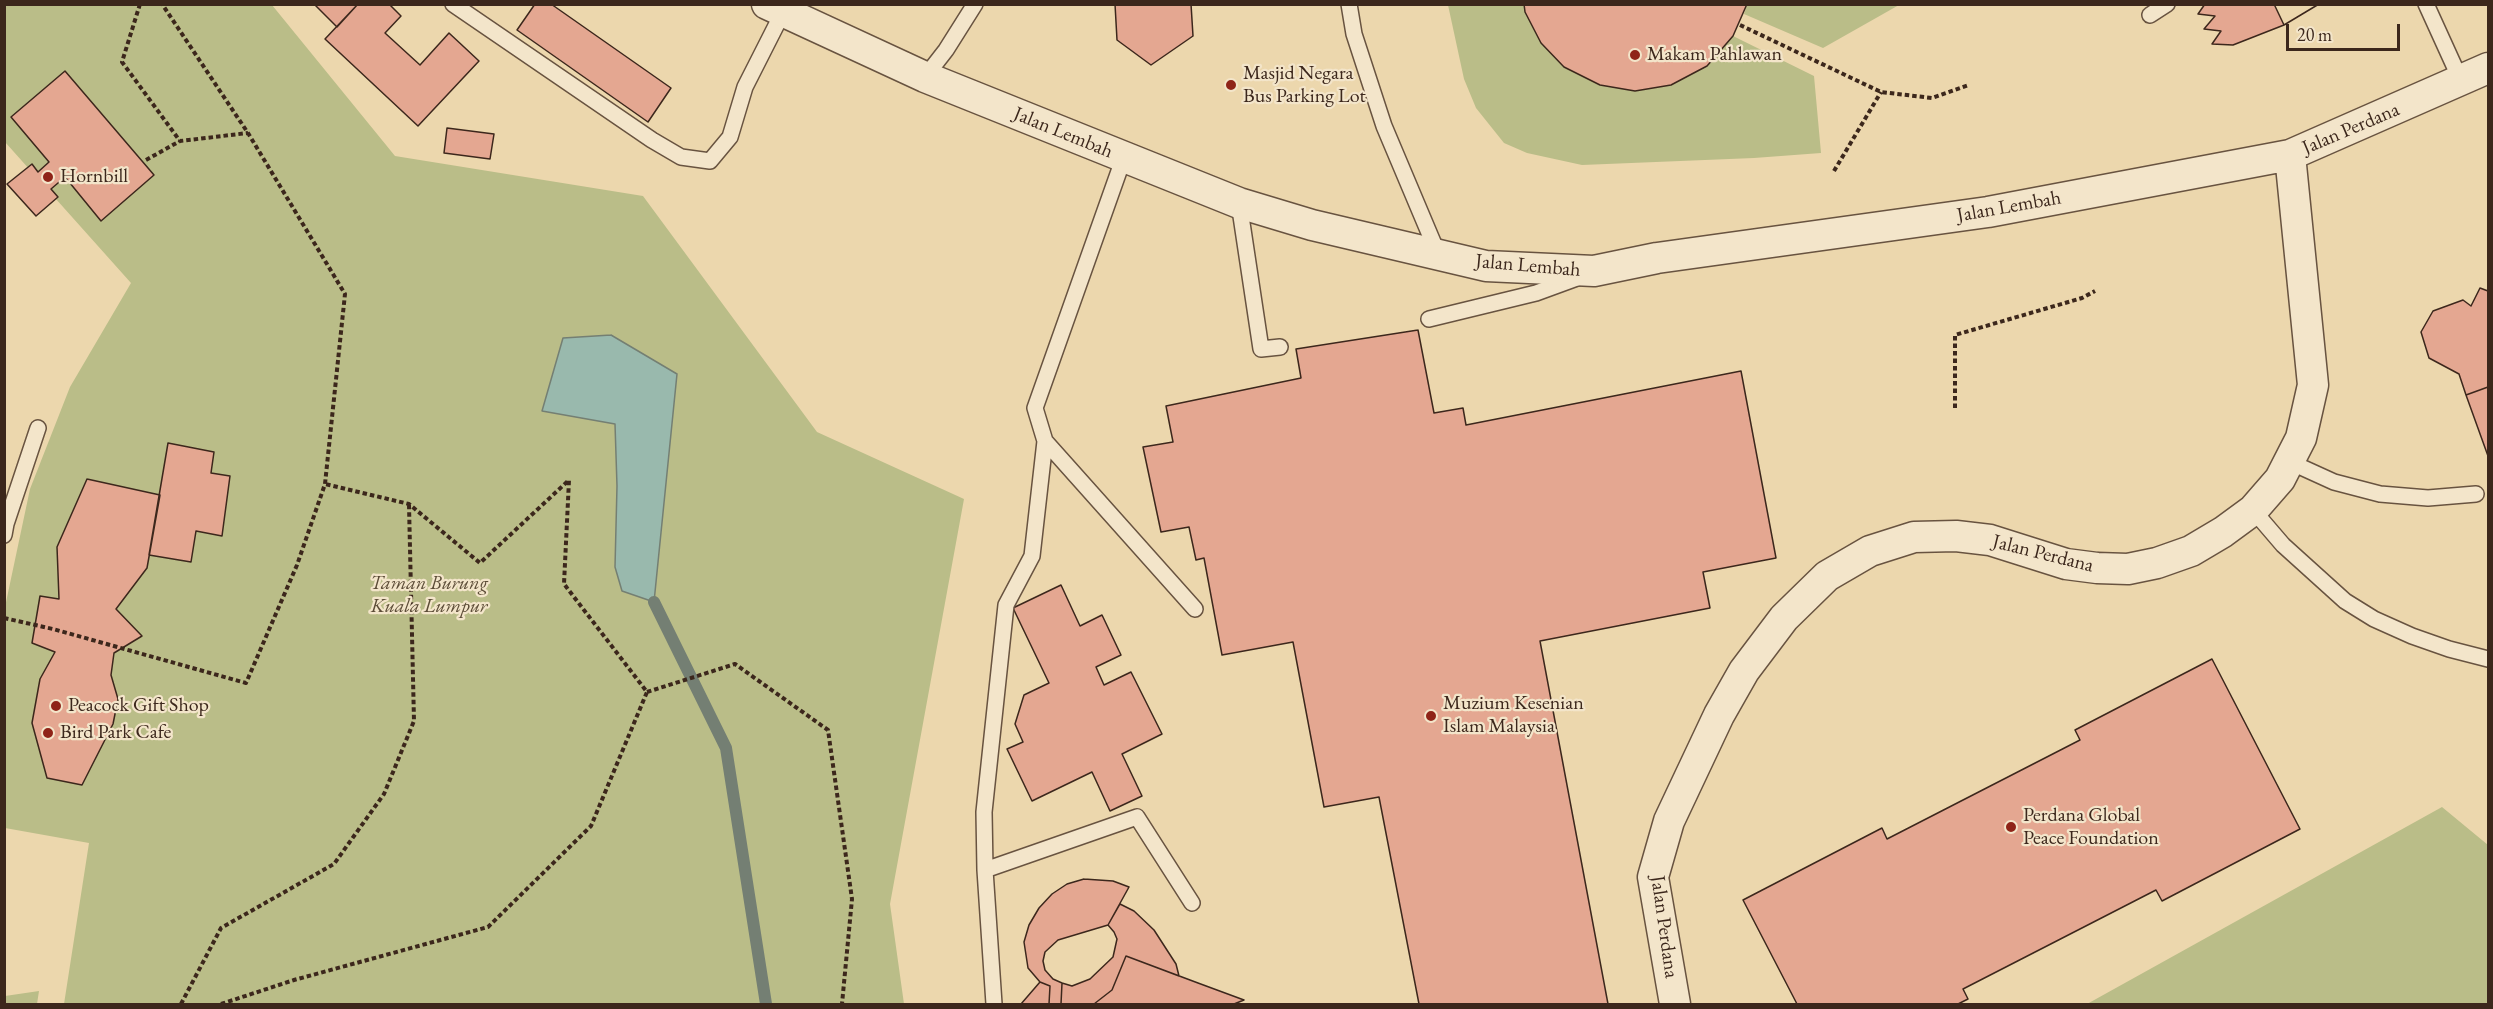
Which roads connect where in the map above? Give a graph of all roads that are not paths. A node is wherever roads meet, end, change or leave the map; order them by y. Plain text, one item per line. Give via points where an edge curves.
1 (453, 4) edge
2 (1349, 4) edge
3 (2167, 4) edge
4 (2426, 4) edge
5 (974, 5) edge
6 (775, 8) edge
7 (2150, 15) dead end
8 (2488, 68) edge
9 (925, 77) junction
10 (2461, 81) junction
11 (2290, 155) junction
12 (1124, 157) junction
13 (1239, 203) junction
14 (1438, 254) junction
15 (1594, 271) junction
16 (1429, 319) dead end
17 (1280, 347) dead end
18 (38, 428) dead end
19 (1045, 441) junction
20 (2290, 462) junction
21 (2476, 494) dead end
22 (2253, 510) junction
23 (4, 535) edge
24 (1195, 609) dead end
25 (2488, 659) edge
26 (985, 870) junction
27 (1192, 903) dead end
28 (994, 1005) edge
29 (1675, 1005) edge

1 - 6 lane via 662,146 681,157 710,161 730,137
2 - 14 lane via 1354,34 1384,126
3 - 7 lane
4 - 10 lane
5 - 9 lane
6 - 9 street, Jalan Lembah
8 - 10 street, Jalan Perdana
9 - 12 street, Jalan Lembah
10 - 11 street, Jalan Perdana
11 - 15 street, Jalan Lembah via 1988,212 1657,258
11 - 20 street, Jalan Perdana via 2313,385 2301,438
12 - 13 street, Jalan Lembah
12 - 19 lane via 1035,408
13 - 14 street, Jalan Lembah via 1312,225
13 - 17 lane via 1261,349
14 - 15 street, Jalan Lembah via 1486,266
15 - 16 lane via 1536,293
18 - 23 lane
19 - 24 lane
19 - 26 lane via 1032,556 1006,605 984,812
20 - 21 lane via 2334,482 2380,494 2428,498
20 - 22 street, Jalan Perdana
22 - 25 lane via 2283,545 2344,601 2412,636
22 - 29 street, Jalan Perdana via 2191,551 2128,569 2066,564 1990,540 1956,536 1914,537 1870,551 1827,576 1784,618 1744,671 1669,821 1653,877
26 - 27 lane via 1137,817
26 - 28 lane

